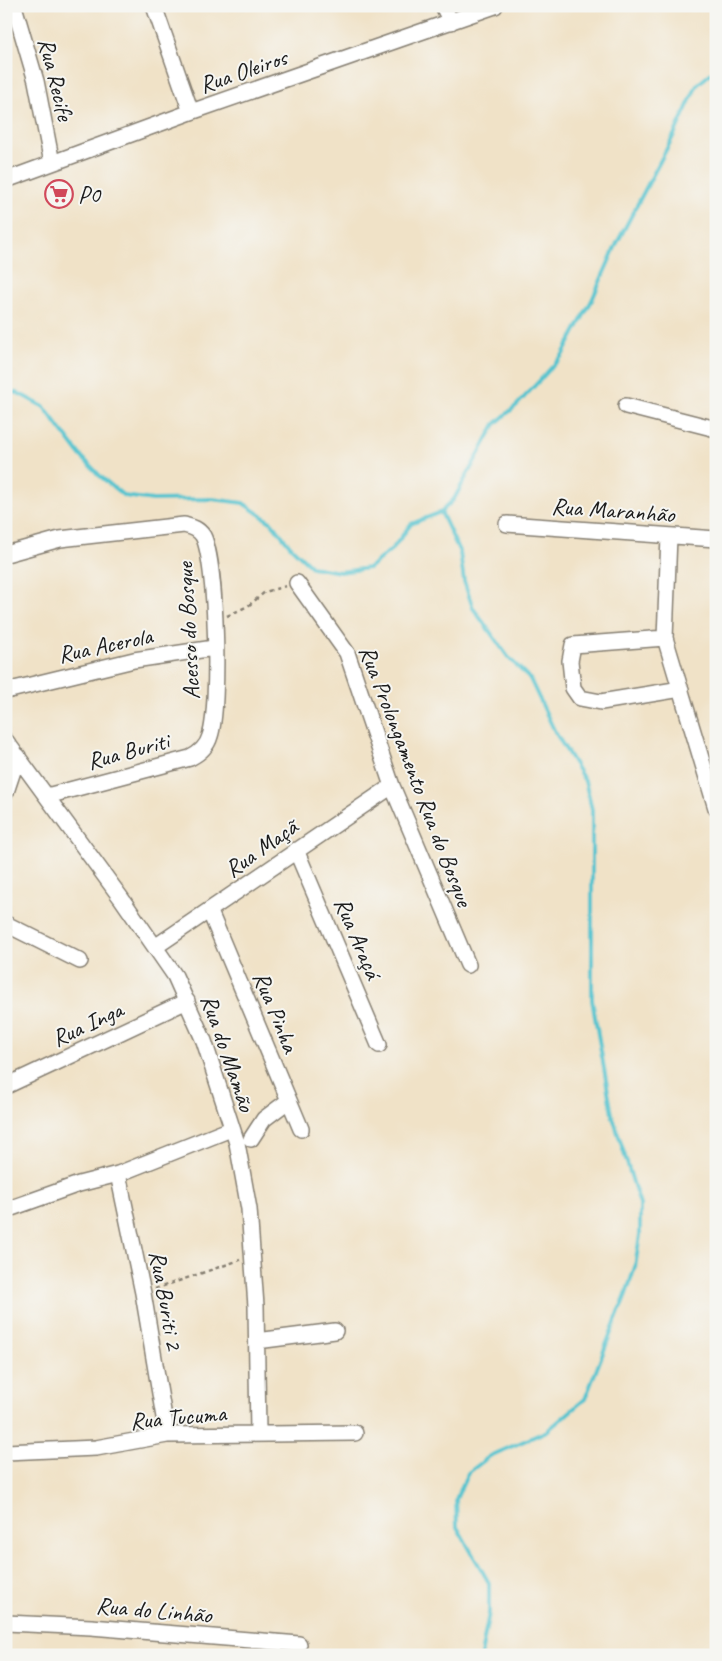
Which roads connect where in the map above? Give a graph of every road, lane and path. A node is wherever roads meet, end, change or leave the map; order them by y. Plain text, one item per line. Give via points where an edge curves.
1 (14, 6) edge
2 (154, 6) edge
3 (443, 6) edge
4 (495, 6) edge
5 (451, 22) junction
6 (191, 112) junction
7 (52, 162) junction
8 (6, 180) edge
9 (626, 406) dead end
10 (716, 429) edge
11 (507, 524) dead end
12 (669, 536) junction
13 (716, 539) edge
14 (6, 554) edge
15 (297, 583) joint
16 (227, 616) dead end
17 (665, 638) junction
18 (214, 648) junction
19 (681, 689) junction
20 (6, 690) edge
21 (210, 737) joint
22 (6, 741) edge
23 (18, 756) junction
24 (392, 786) junction
25 (6, 792) edge
26 (47, 796) junction
27 (716, 808) edge
28 (296, 850) junction
29 (210, 912) junction
30 (6, 924) edge
31 (156, 947) junction
32 (80, 961) dead end
33 (468, 965) dead end
34 (187, 1001) junction
35 (379, 1045) dead end
36 (6, 1086) edge
37 (288, 1101) junction
38 (231, 1129) junction
39 (301, 1129) dead end
40 (251, 1139) dead end
41 (118, 1174) junction
42 (6, 1210) edge
43 (253, 1256) junction
44 (143, 1293) junction
45 (335, 1331) dead end
46 (256, 1341) junction
47 (258, 1433) junction
48 (355, 1433) dead end
49 (167, 1435) junction
50 (6, 1452) edge
51 (6, 1624) edge
52 (299, 1644) dead end

1 - 7 street, Rua Recife via 36,81
2 - 6 street
3 - 5 street
4 - 5 street, Rua Oleiros
5 - 6 street, Rua Oleiros
6 - 7 street, Rua Oleiros
7 - 8 street, Rua Oleiros
9 - 10 street
11 - 12 street, Rua Maranhão
12 - 13 street, Rua Maranhão
12 - 17 street
14 - 18 street, Acesso do Bosque via 60,539 168,526 193,527 206,544 214,607
15 - 16 path via 265,592 248,606
15 - 24 street, Rua Prolongamento Rua do Bosque via 347,653
17 - 19 street
17 - 19 street via 573,645 570,662 573,688 580,698 601,702
18 - 20 street, Rua Acerola via 134,660
18 - 21 street, Acesso do Bosque via 216,692
19 - 27 street
21 - 26 street, Rua Buriti via 200,753 190,758
22 - 23 street, Rua do Mamão
23 - 25 street
23 - 26 street, Rua do Mamão
24 - 28 street, Rua Maçã
24 - 33 street, Rua Prolongamento Rua do Bosque
26 - 31 street, Rua do Mamão
28 - 29 street, Rua Maçã
28 - 35 street, Rua Araçá
29 - 31 street, Rua Maçã
29 - 37 street, Rua Pinha
30 - 32 street
31 - 34 street, Rua do Mamão
34 - 36 street, Rua Inga
34 - 38 street, Rua do Mamão via 204,1041
37 - 39 street, Rua Pinha
37 - 40 street via 264,1119
38 - 41 street
38 - 43 street, Rua do Mamão via 244,1174
41 - 42 street
41 - 44 street, Rua Buriti 2
43 - 44 path
43 - 46 street, Rua do Mamão
44 - 49 street, Rua Buriti 2
45 - 46 street
46 - 47 street, Rua do Mamão
47 - 48 street, Rua Tucuma
47 - 49 street, Rua Tucuma
49 - 50 street, Rua Tucuma via 96,1448
51 - 52 street, Rua do Linhão via 91,1627

